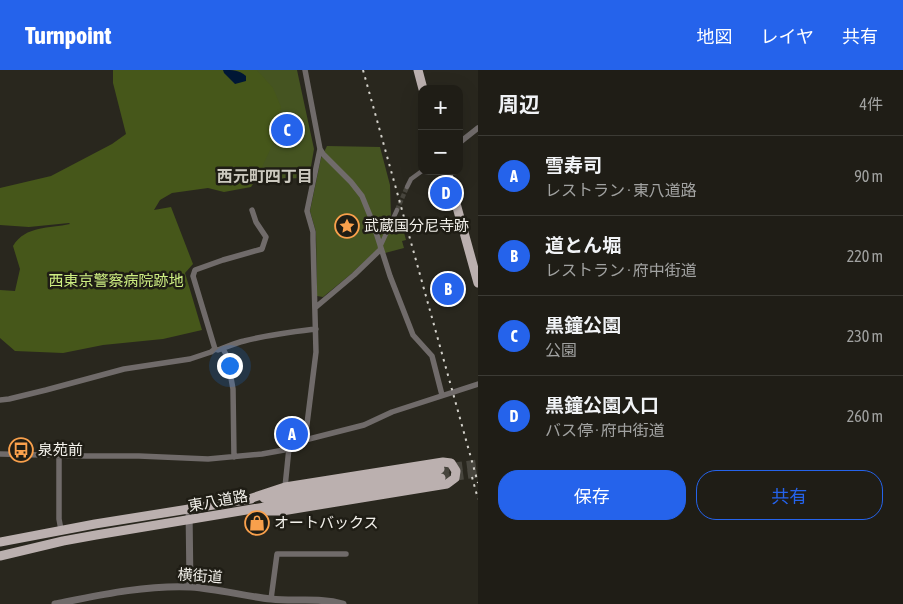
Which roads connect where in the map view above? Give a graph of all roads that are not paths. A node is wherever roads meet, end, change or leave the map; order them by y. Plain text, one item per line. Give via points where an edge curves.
1 (305, 70) edge
2 (418, 70) edge
3 (423, 85) edge
4 (478, 128) edge
5 (463, 140) edge
6 (320, 149) junction
7 (418, 174) edge
8 (448, 175) edge
9 (407, 187) tunnel mouth
10 (252, 210) dead end
11 (397, 210) tunnel mouth
12 (381, 248) junction
13 (474, 257) edge
14 (478, 283) edge
15 (316, 307) junction
16 (316, 329) junction
17 (223, 348) junction
18 (215, 349) junction
19 (478, 384) edge
20 (442, 395) junction
21 (0, 400) edge
22 (305, 440) junction
23 (289, 448) junction
24 (0, 454) edge
25 (59, 456) junction
26 (234, 457) junction
27 (285, 487) junction
28 (246, 500) junction
29 (190, 508) junction
30 (239, 512) junction
31 (189, 520) junction
32 (61, 530) junction
33 (0, 542) edge
34 (40, 547) junction
35 (0, 551) edge
36 (346, 554) dead end
37 (0, 556) edge
38 (190, 587) junction
39 (271, 599) junction
40 (55, 604) edge
41 (343, 604) edge

1 - 6 street
2 - 3 main road
4 - 5 street
6 - 12 street via 362,196
6 - 15 street via 307,211 313,232
7 - 9 street
8 - 13 main road
10 - 18 street via 266,237 262,249 195,270 193,276
11 - 12 street
12 - 15 street
12 - 20 street via 413,335 432,356
13 - 14 main road
15 - 16 street
16 - 17 street via 245,340
16 - 22 street
17 - 18 street
17 - 26 street via 228,356 233,389
18 - 21 street via 190,359 124,369
19 - 20 street
20 - 22 street via 364,425
22 - 23 street
23 - 26 street
23 - 27 street
24 - 25 street
25 - 26 street
25 - 32 street
27 - 28 main road
27 - 30 main road via 443,462 451,464 456,471 455,478 446,484 282,511
28 - 29 main road, 東八道路
28 - 30 main road, 東八道路 via 440,474
29 - 31 street
29 - 32 main road, 東八道路
30 - 31 main road, 東八道路
31 - 34 main road, 東八道路
31 - 38 street
32 - 33 main road, 東八道路
34 - 35 main road
34 - 37 main road, 東八道路
36 - 39 street via 277,554
38 - 39 street, 横街道
38 - 40 street, 横街道 via 141,589
39 - 41 street, 横街道 via 328,600

